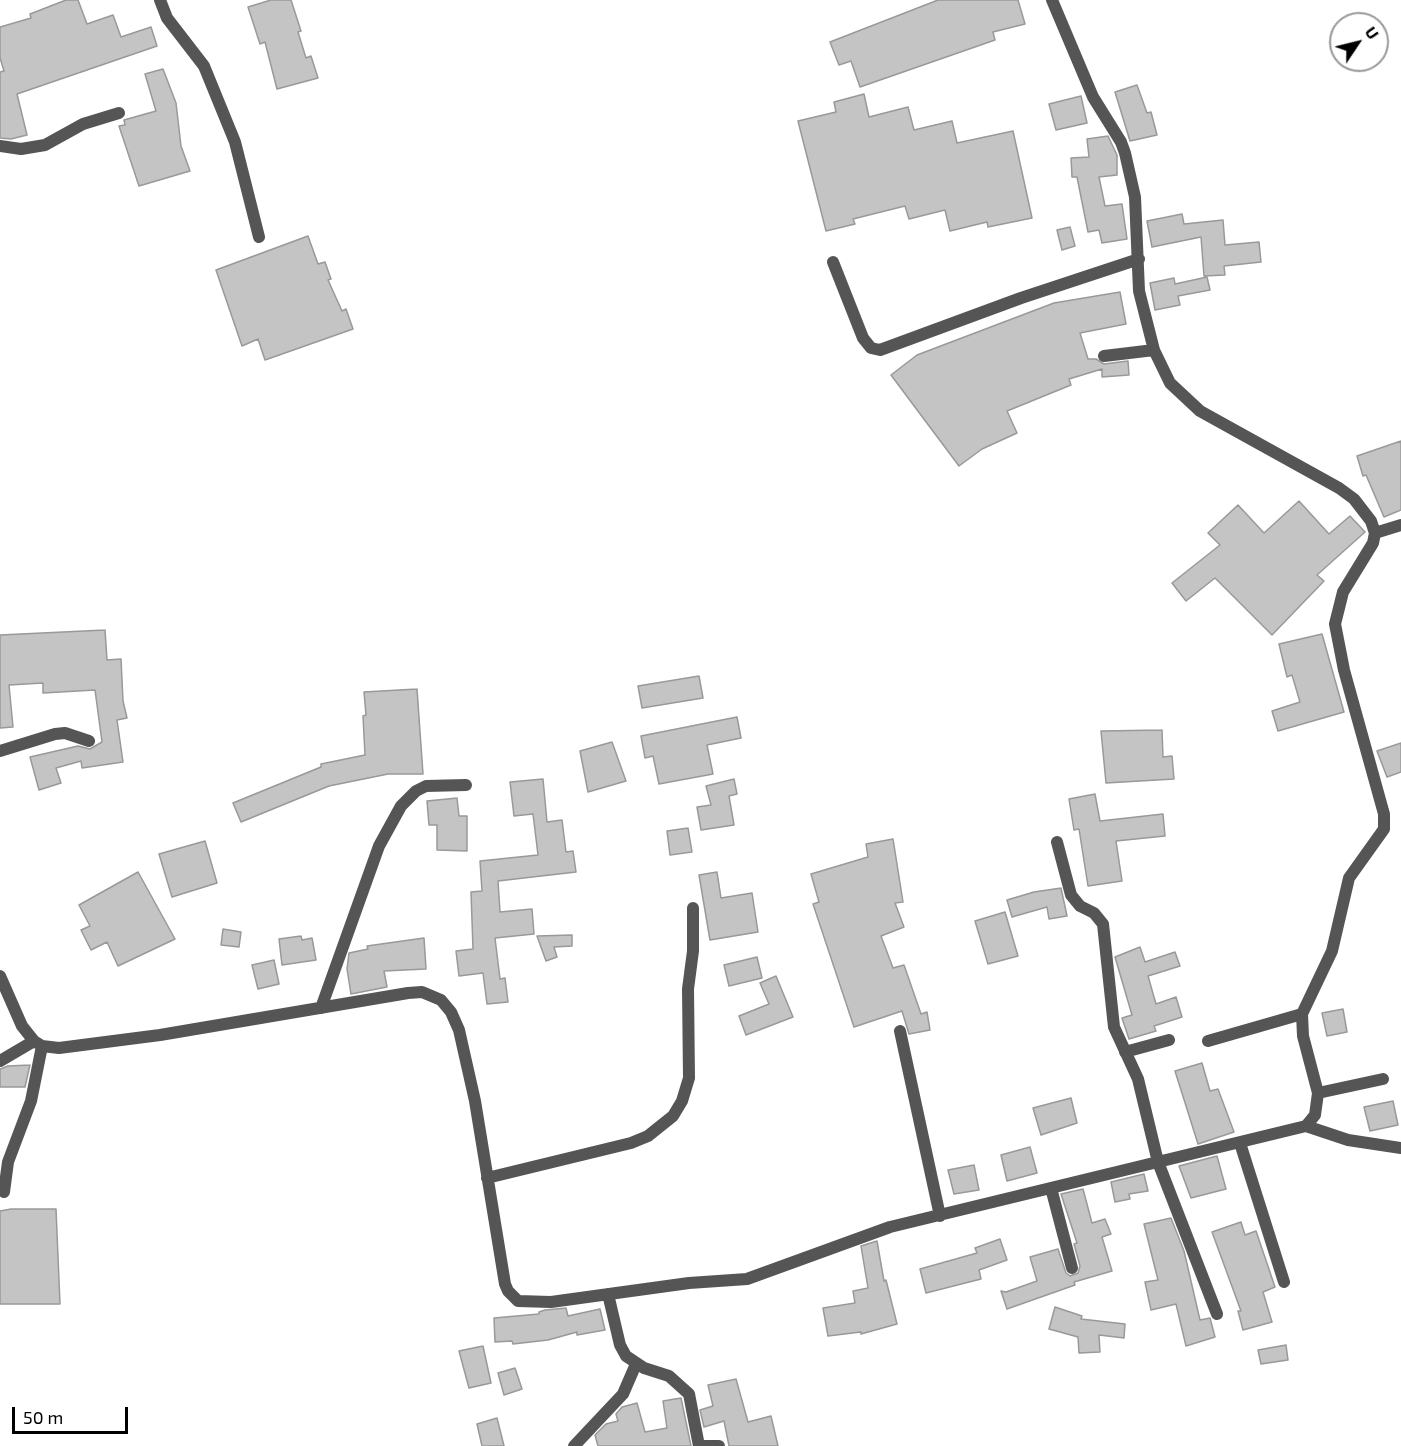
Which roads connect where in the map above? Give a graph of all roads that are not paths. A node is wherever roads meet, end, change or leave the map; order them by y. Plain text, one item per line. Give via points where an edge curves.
1 (160, 0) edge
2 (1052, 0) edge
3 (119, 113) dead end
4 (0, 146) edge
5 (259, 237) dead end
6 (1139, 259) junction
7 (833, 262) dead end
8 (1154, 350) junction
9 (1104, 356) dead end
10 (1401, 525) edge
11 (1375, 533) junction
12 (89, 741) dead end
13 (0, 751) edge
14 (466, 785) dead end
15 (1057, 843) dead end
16 (693, 908) dead end
17 (0, 976) edge
18 (321, 1008) junction
19 (1302, 1014) junction
20 (900, 1031) dead end
21 (1169, 1040) dead end
22 (1208, 1041) dead end
23 (38, 1043) junction
24 (1125, 1052) junction
25 (0, 1061) edge
26 (1383, 1079) dead end
27 (1318, 1093) junction
28 (1306, 1126) junction
29 (1240, 1143) junction
30 (1401, 1148) edge
31 (1158, 1162) junction
32 (487, 1178) junction
33 (1051, 1188) junction
34 (4, 1192) dead end
35 (940, 1216) junction
36 (1072, 1268) dead end
37 (1284, 1282) dead end
38 (608, 1294) junction
39 (1217, 1314) dead end
40 (636, 1364) junction
41 (574, 1446) edge
42 (701, 1446) edge
43 (719, 1446) edge

1 - 5 street via 166,18 204,66 236,142
2 - 6 street via 1093,97 1121,142 1136,196
3 - 4 street via 83,124 45,145 21,149
6 - 7 street via 880,350 871,348 863,338
6 - 8 street via 1139,291
8 - 9 street
8 - 11 street via 1170,383 1184,399 1339,488 1354,499
10 - 11 street
11 - 19 street via 1373,543 1343,592 1335,624 1355,716 1384,814 1384,829 1348,878 1332,951
12 - 13 street via 65,732
14 - 18 street via 426,786 401,806 379,846
15 - 24 street via 1071,895 1103,924 1114,1027
16 - 32 street via 688,989 689,1078 673,1116 648,1136 631,1143
17 - 23 street via 22,1026
18 - 23 street via 59,1048
18 - 32 street via 422,992 441,1000 459,1030
19 - 22 street
19 - 27 street via 1303,1036
20 - 35 street
21 - 24 street
23 - 25 street
23 - 34 street via 31,1101 8,1162
24 - 31 street via 1138,1079
26 - 27 street
27 - 28 street via 1315,1115
28 - 29 street
28 - 30 street via 1348,1140
29 - 31 street
29 - 37 street
31 - 33 street
31 - 39 street
32 - 38 street via 505,1284 513,1298 551,1302
33 - 35 street
33 - 36 street
35 - 38 street via 858,1238 747,1279
38 - 40 street via 620,1344
40 - 41 street via 623,1394
40 - 42 street via 669,1376 689,1394
42 - 43 street

